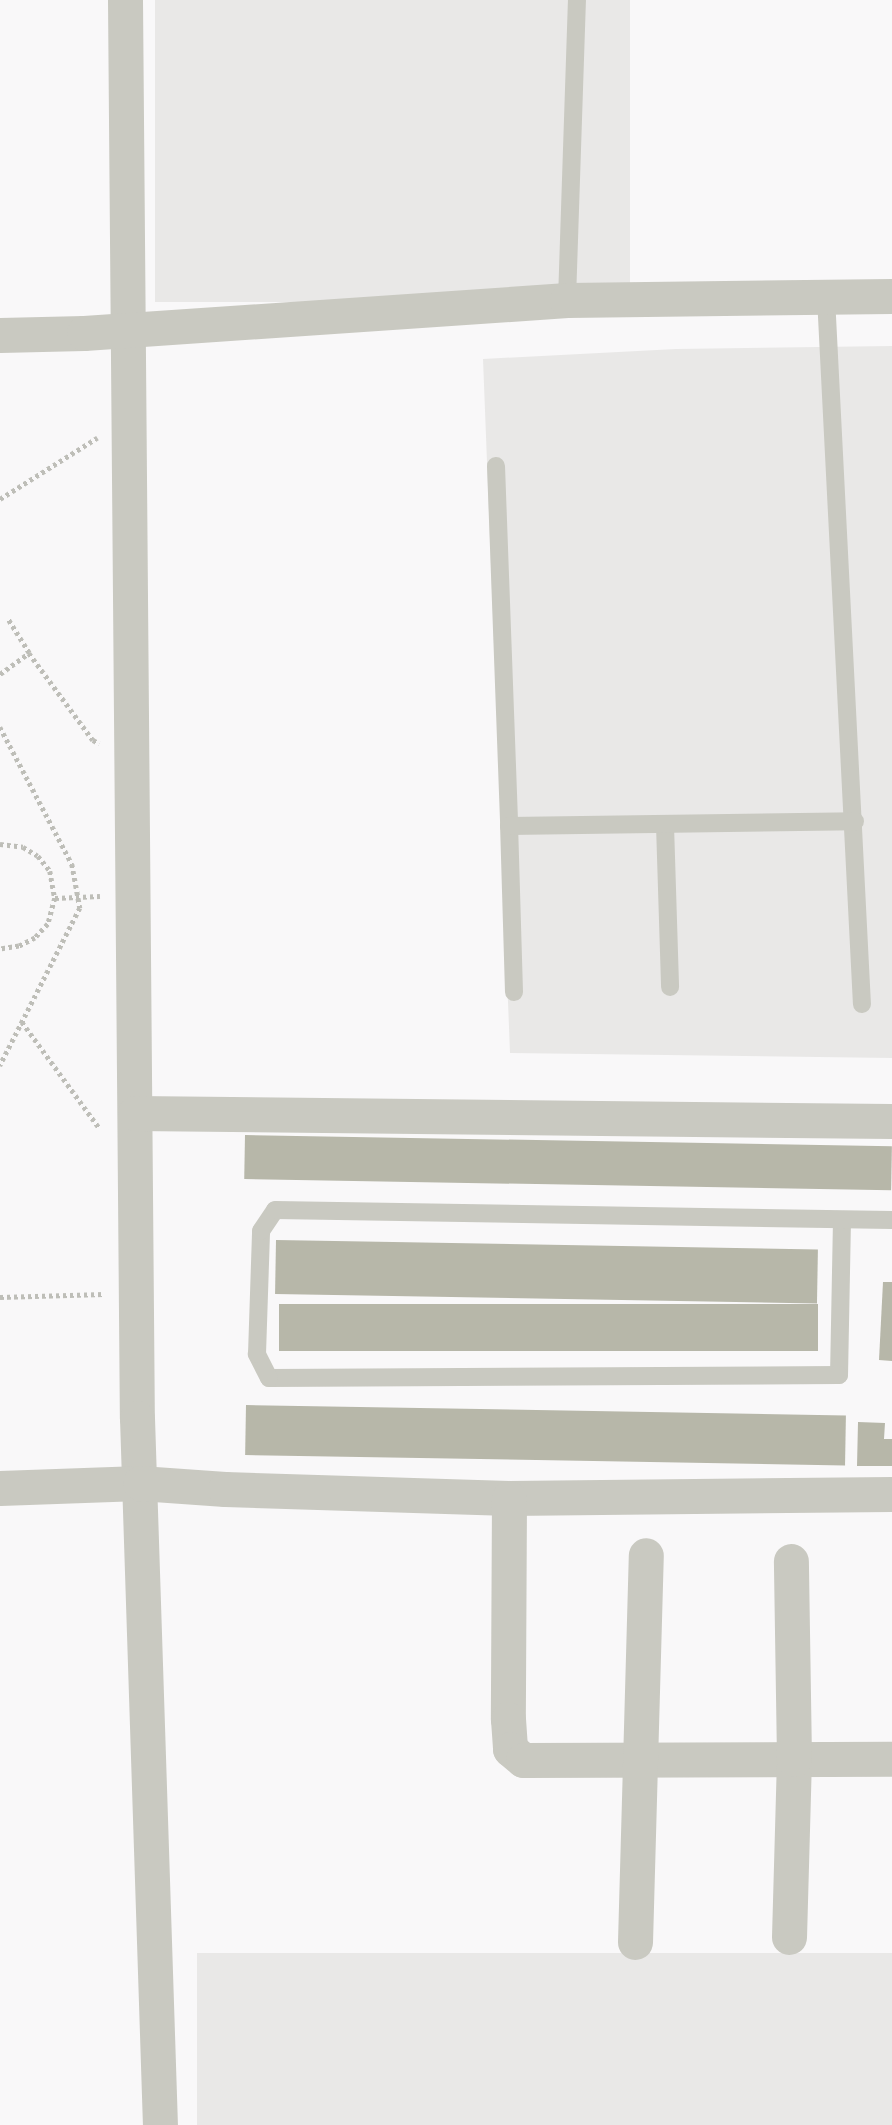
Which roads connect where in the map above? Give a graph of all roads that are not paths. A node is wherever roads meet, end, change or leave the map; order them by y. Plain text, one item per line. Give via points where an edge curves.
1 (125, 0) edge
2 (577, 0) edge
3 (892, 296) edge
4 (827, 298) junction
5 (567, 300) junction
6 (127, 330) junction
7 (0, 335) edge
8 (496, 466) dead end
9 (855, 821) junction
10 (509, 825) junction
11 (665, 825) junction
12 (670, 987) dead end
13 (514, 992) dead end
14 (862, 1004) dead end
15 (135, 1114) junction
16 (892, 1121) edge
17 (842, 1220) junction
18 (892, 1220) edge
19 (140, 1483) junction
20 (0, 1488) edge
21 (892, 1494) edge
22 (509, 1498) junction
23 (646, 1555) dead end
24 (792, 1562) dead end
25 (794, 1759) junction
26 (892, 1759) edge
27 (641, 1761) junction
28 (789, 1937) dead end
29 (635, 1942) dead end
30 (160, 2125) edge

1 - 6 street
2 - 5 lane
3 - 4 street
4 - 5 street
4 - 9 lane
5 - 6 street
6 - 7 street
6 - 15 street
8 - 10 lane
9 - 11 lane
9 - 14 lane
10 - 11 lane
10 - 13 lane
11 - 12 lane
15 - 16 street
15 - 19 street
17 - 17 lane via 275,1210 261,1231 257,1354 269,1378 839,1375
17 - 18 lane
19 - 20 street
19 - 22 street
19 - 30 street
21 - 22 street
22 - 27 street via 510,1749 523,1760
23 - 27 street
24 - 25 street
25 - 26 street
25 - 27 street
25 - 28 street
27 - 29 street

